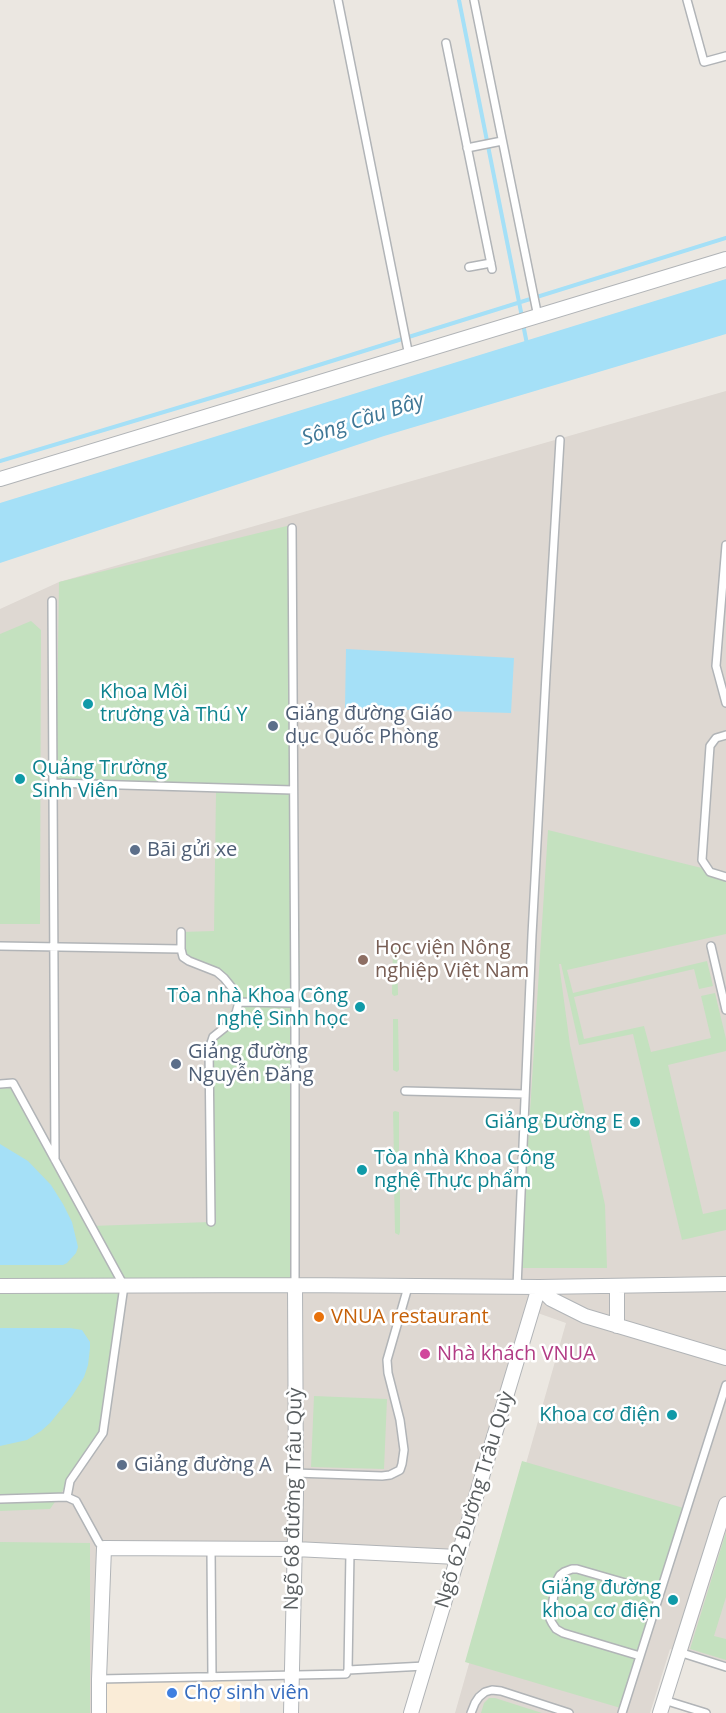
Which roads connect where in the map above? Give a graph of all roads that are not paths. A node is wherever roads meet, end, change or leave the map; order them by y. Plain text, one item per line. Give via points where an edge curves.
1 (338, 0) edge
2 (474, 0) edge
3 (687, 0) edge
4 (446, 43) dead end
5 (726, 56) edge
6 (499, 141) junction
7 (468, 147) junction
8 (726, 259) edge
9 (469, 267) dead end
10 (537, 314) junction
11 (409, 352) junction
12 (560, 440) dead end
13 (0, 479) edge
14 (292, 528) dead end
15 (726, 545) edge
16 (52, 601) dead end
17 (726, 703) edge
18 (726, 735) edge
19 (53, 783) junction
20 (293, 790) junction
21 (726, 877) edge
22 (181, 932) dead end
23 (0, 946) edge
24 (711, 946) dead end
25 (54, 947) junction
26 (181, 949) junction
27 (239, 1002) junction
28 (295, 1003) junction
29 (726, 1010) edge
30 (0, 1084) edge
31 (405, 1091) dead end
32 (525, 1094) junction
33 (55, 1160) junction
34 (211, 1222) dead end
35 (726, 1284) edge
36 (295, 1285) junction
37 (0, 1286) edge
38 (124, 1286) junction
39 (617, 1286) junction
40 (408, 1287) junction
41 (517, 1287) junction
42 (539, 1287) junction
43 (617, 1326) junction
44 (726, 1358) edge
45 (726, 1385) edge
46 (295, 1473) junction
47 (67, 1497) junction
48 (0, 1499) edge
49 (726, 1504) edge
50 (104, 1548) junction
51 (211, 1549) junction
52 (295, 1549) junction
53 (350, 1552) junction
54 (457, 1557) junction
55 (660, 1593) junction
56 (679, 1652) junction
57 (640, 1656) junction
58 (425, 1666) junction
59 (726, 1667) edge
60 (348, 1670) junction
61 (291, 1674) junction
62 (212, 1677) junction
63 (99, 1679) junction
64 (662, 1706) edge
65 (99, 1713) edge
66 (291, 1713) edge
67 (411, 1713) edge
68 (471, 1713) edge
69 (569, 1713) edge
70 (622, 1713) edge
71 (705, 1713) edge

1 - 11 lane via 398,282
2 - 6 lane
3 - 5 lane via 704,62
4 - 7 lane
6 - 7 lane
6 - 10 lane
7 - 9 lane via 491,266
8 - 10 street
10 - 11 street via 495,330
11 - 13 street
12 - 32 lane
14 - 20 lane
15 - 17 lane via 716,666
16 - 19 lane
18 - 21 lane via 716,738 711,746 702,860 713,874
19 - 20 lane
19 - 25 lane
20 - 28 lane
22 - 26 lane
23 - 25 lane
24 - 29 lane
25 - 26 lane
25 - 33 lane
26 - 27 lane via 183,957 224,978
27 - 28 lane
27 - 34 lane via 236,1013 213,1037 209,1049
28 - 36 lane
30 - 33 lane via 13,1083
31 - 32 lane
32 - 41 lane
33 - 38 lane
35 - 39 street
36 - 38 street
36 - 40 street
36 - 46 street, Ngõ 68 đường Trâu Quỳ
37 - 38 street
38 - 47 lane via 103,1433 70,1481
39 - 42 street
39 - 43 street
40 - 41 street
40 - 46 lane via 387,1360 404,1450 400,1470 382,1476
41 - 42 street
42 - 43 street via 567,1308
42 - 54 street, Ngõ 62 Đường Trâu Quỳ
43 - 44 street
45 - 55 lane
46 - 52 street, Ngõ 68 đường Trâu Quỳ
47 - 48 lane
47 - 50 lane via 76,1501
49 - 56 street
50 - 51 street
50 - 63 street
51 - 52 street
51 - 62 lane
52 - 53 street
52 - 61 street, Ngõ 68 đường Trâu Quỳ
53 - 54 street
53 - 60 lane
54 - 58 street, Ngõ 62 Đường Trâu Quỳ
55 - 57 lane
55 - 57 lane via 576,1569 564,1572 556,1582 550,1619 556,1629
56 - 59 lane
56 - 64 street
57 - 70 lane
58 - 60 lane
58 - 67 street, Ngõ 62 Đường Trâu Quỳ
60 - 61 lane via 346,1674
61 - 62 lane
61 - 66 street, Ngõ 68 đường Trâu Quỳ
62 - 63 lane
63 - 65 street
64 - 71 lane
68 - 69 lane via 479,1697 492,1690

